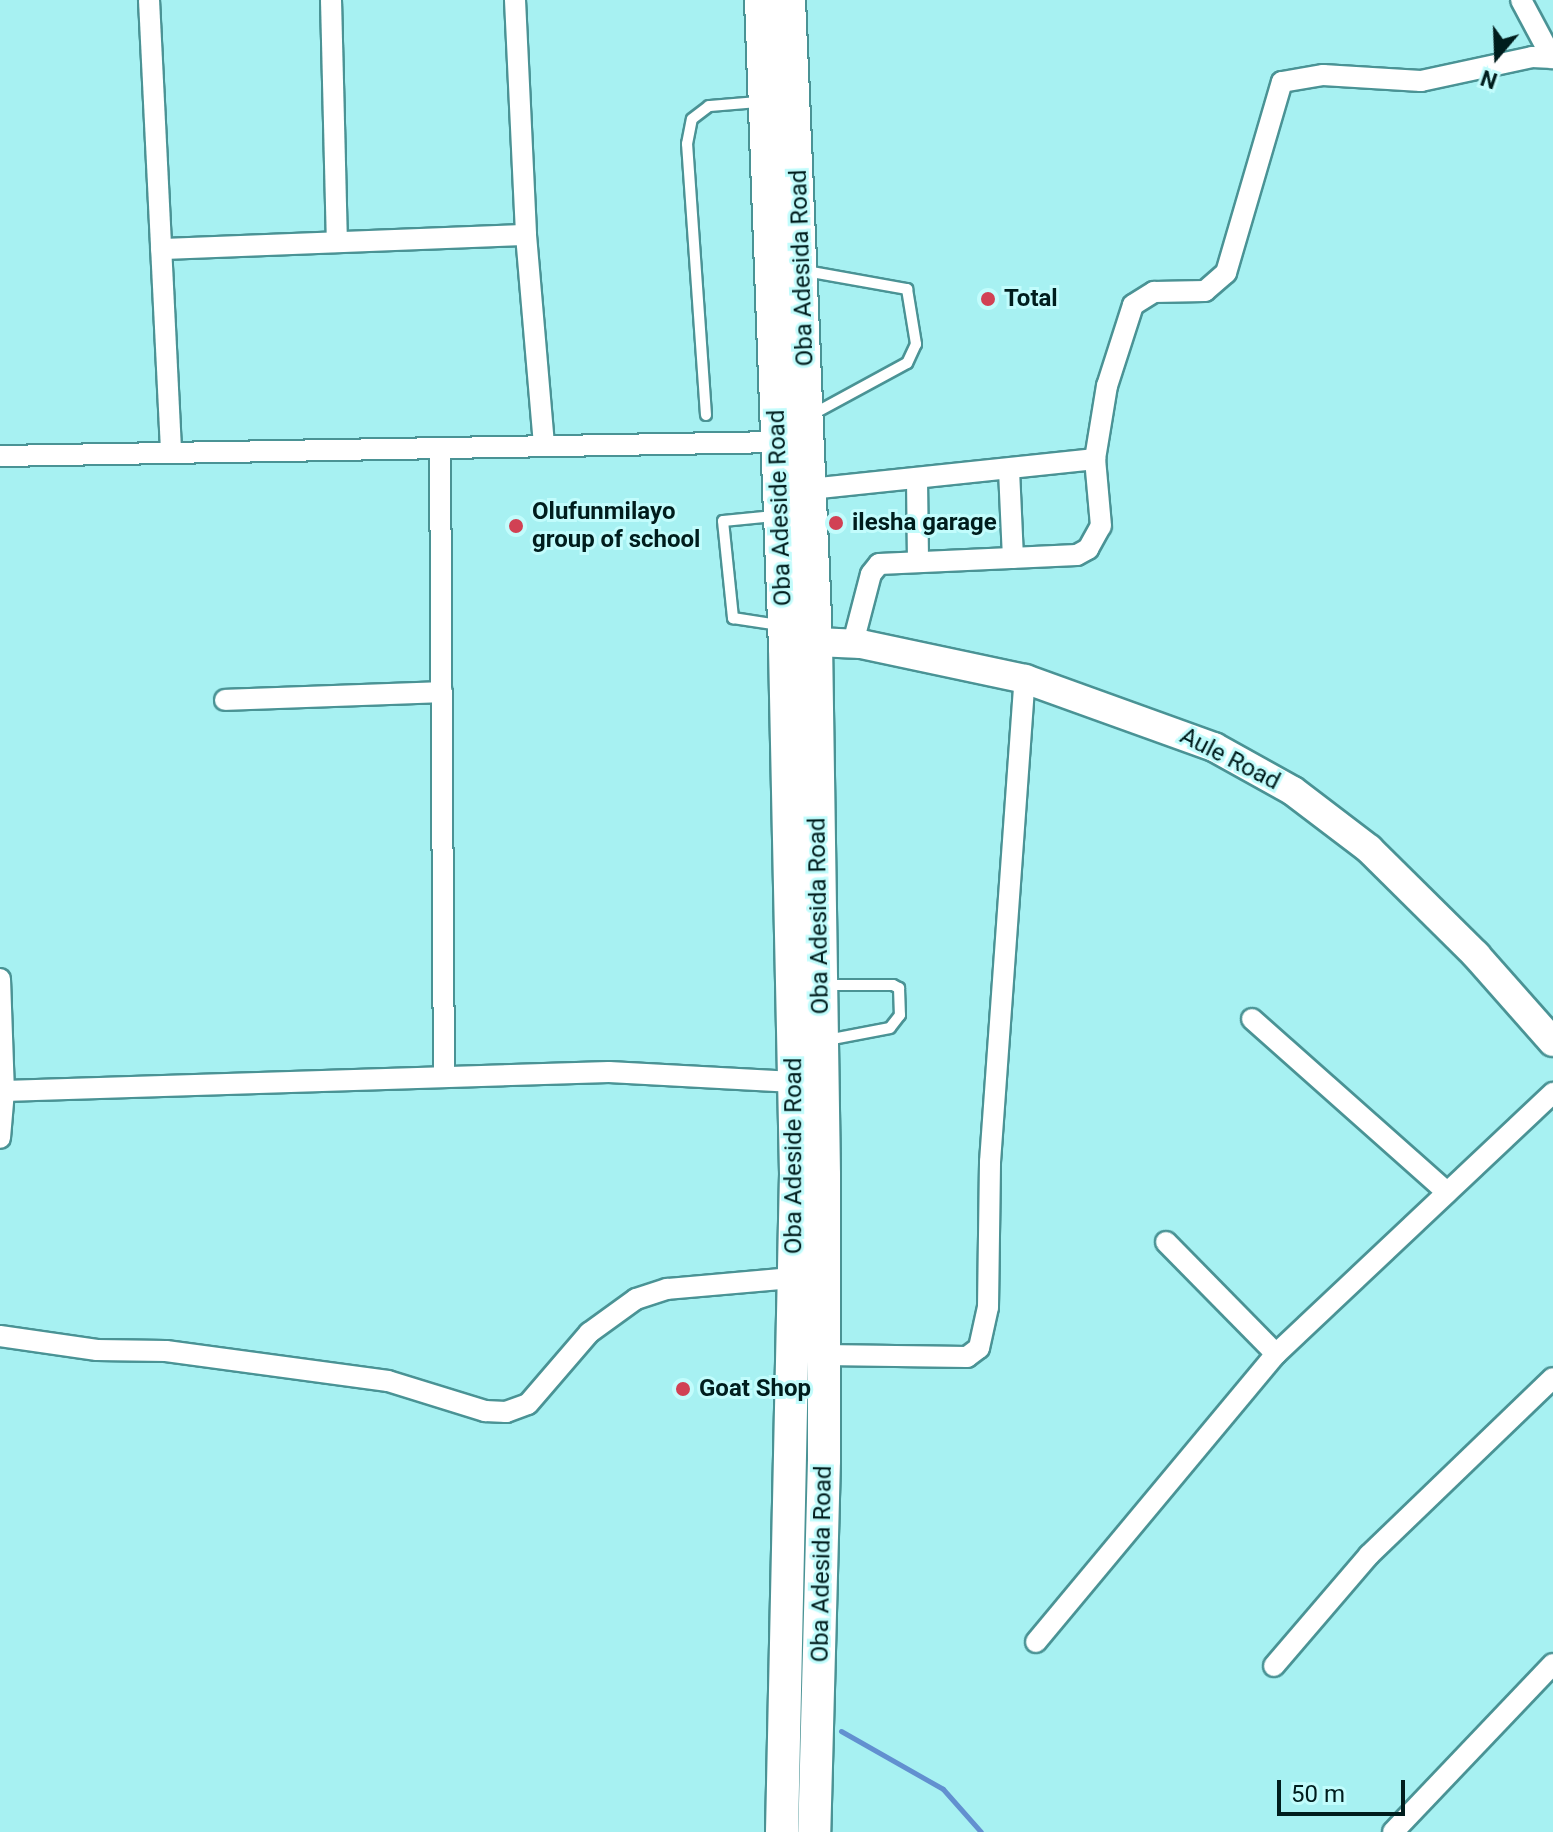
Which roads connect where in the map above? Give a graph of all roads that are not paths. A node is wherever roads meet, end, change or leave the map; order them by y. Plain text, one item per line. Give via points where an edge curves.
1 (149, 0) edge
2 (331, 0) edge
3 (515, 0) edge
4 (761, 0) edge
5 (789, 0) edge
6 (1521, 0) edge
7 (1552, 58) edge
8 (765, 102) junction
9 (526, 235) junction
10 (337, 242) junction
11 (161, 249) junction
12 (804, 271) junction
13 (706, 415) dead end
14 (807, 417) junction
15 (778, 442) junction
16 (544, 445) junction
17 (440, 448) junction
18 (171, 451) junction
19 (0, 456) edge
20 (1095, 459) junction
21 (1009, 470) junction
22 (917, 479) junction
23 (810, 489) junction
24 (780, 516) junction
25 (1013, 558) junction
26 (918, 562) junction
27 (784, 626) junction
28 (816, 642) junction
29 (853, 643) junction
30 (1025, 679) junction
31 (442, 692) junction
32 (225, 700) dead end
33 (0, 979) edge
34 (820, 985) junction
35 (1252, 1019) dead end
36 (1552, 1040) edge
37 (821, 1041) junction
38 (444, 1077) junction
39 (794, 1082) junction
40 (4, 1091) junction
41 (1553, 1093) edge
42 (0, 1138) edge
43 (1447, 1192) junction
44 (1166, 1242) dead end
45 (794, 1278) junction
46 (0, 1336) edge
47 (1276, 1354) junction
48 (824, 1355) junction
49 (1553, 1378) edge
50 (824, 1460) junction
51 (791, 1462) junction
52 (1036, 1642) dead end
53 (1553, 1664) edge
54 (1274, 1666) dead end
55 (782, 1832) edge
56 (814, 1832) edge
57 (1393, 1832) edge

1 - 11 street
2 - 10 street
3 - 9 street
4 - 8 main road, Oba Adeside Road
5 - 12 main road, Oba Adesida Road
6 - 7 street
7 - 20 street via 1421,81 1323,75 1282,82 1226,273 1205,291 1154,292 1133,305 1107,386
8 - 13 lane via 709,106 692,119 687,144
8 - 15 main road, Oba Adeside Road
9 - 10 street
9 - 16 street
10 - 11 street
11 - 18 street
12 - 14 main road, Oba Adesida Road
12 - 14 lane via 907,289 916,344 907,363
14 - 23 main road, Oba Adesida Road
15 - 16 street
15 - 24 main road, Oba Adeside Road
16 - 17 street
17 - 18 street
17 - 31 street
18 - 19 street
20 - 21 street
20 - 25 street via 1097,540 1077,555
21 - 22 street
21 - 25 street
22 - 23 street
22 - 26 street
23 - 28 main road, Oba Adesida Road
24 - 27 main road, Oba Adeside Road
24 - 27 lane via 723,521 733,618
25 - 26 street
26 - 29 street via 874,567
27 - 39 main road, Oba Adeside Road
28 - 29 street, Aule Road
28 - 34 main road, Oba Adesida Road
29 - 30 street, Aule Road
30 - 36 street, Aule Road via 1214,747 1293,791 1369,849
30 - 48 street via 990,1162 988,1307 979,1348 967,1357
31 - 32 street
31 - 38 street
33 - 40 street
34 - 37 main road, Oba Adesida Road
34 - 37 lane via 893,985 899,988 900,1015 890,1028
35 - 43 street
37 - 48 main road, Oba Adesida Road
38 - 39 street via 609,1072
38 - 40 street
39 - 45 main road, Oba Adeside Road
40 - 42 street
41 - 43 street
43 - 47 street
44 - 47 street
45 - 46 street via 667,1289 636,1299 589,1333 528,1404 506,1412 485,1411 388,1381 166,1351 97,1350
45 - 51 main road, Oba Adeside Road
47 - 52 street
48 - 50 main road, Oba Adesida Road
49 - 54 street via 1369,1555
50 - 51 main road
50 - 56 main road, Oba Adesida Road
51 - 55 main road, Oba Adeside Road
53 - 57 street

